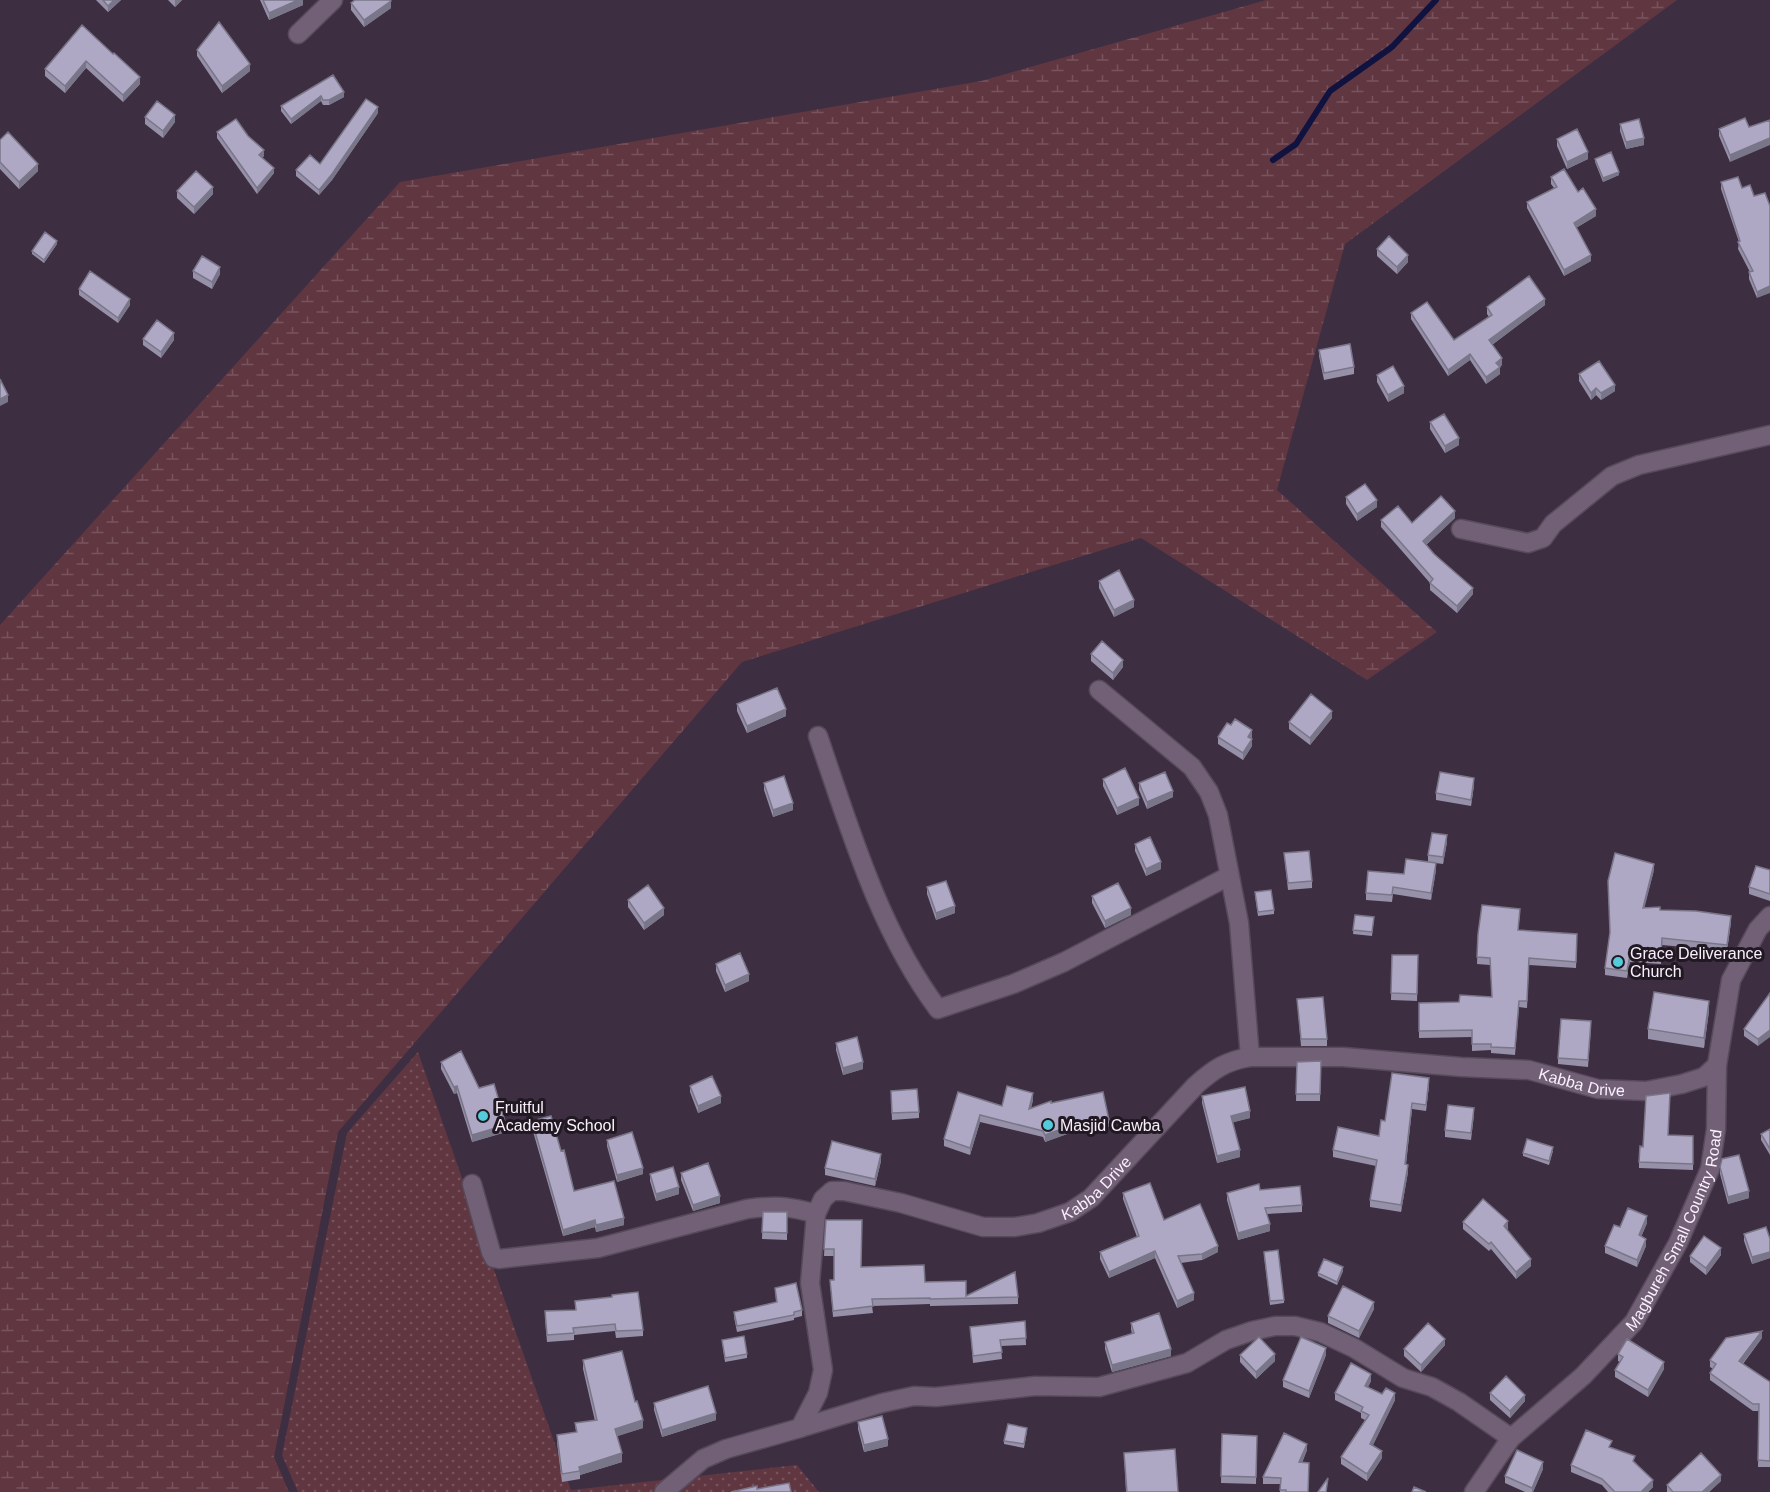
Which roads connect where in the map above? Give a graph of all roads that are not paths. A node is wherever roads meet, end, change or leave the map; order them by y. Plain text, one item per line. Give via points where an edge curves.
1 (333, 0) edge
2 (298, 34) dead end
3 (1770, 435) edge
4 (1461, 529) dead end
5 (1099, 690) dead end
6 (818, 736) dead end
7 (1229, 876) junction
8 (1770, 916) edge
9 (1250, 1057) junction
10 (1718, 1065) junction
11 (472, 1184) dead end
12 (816, 1214) junction
13 (800, 1428) junction
14 (1511, 1438) junction
15 (664, 1492) edge
16 (1474, 1492) edge

1 - 2 street
3 - 4 street via 1639,465 1612,476 1553,524 1543,538 1528,543
5 - 7 street via 1192,767 1209,792 1218,815
6 - 7 street via 869,880 896,941 938,1009 1064,962
7 - 9 street via 1239,922
8 - 10 street, Magbureh Small Country Road via 1758,929 1731,980
9 - 10 street, Kabba Drive via 1344,1056 1529,1070 1598,1089 1646,1091 1704,1077
9 - 12 street, Kabba Drive via 1215,1069 1196,1085 1091,1198 1070,1212 1015,1227 983,1227 901,1203 832,1191 823,1198
10 - 14 street, Magbureh Small Country Road via 1710,1169 1678,1243 1634,1322 1583,1376
11 - 12 street via 491,1252 499,1259 598,1248 747,1209 790,1206
12 - 13 street via 810,1283 823,1370 818,1393
13 - 14 street via 914,1396 1035,1386 1099,1387 1187,1363 1252,1331 1295,1326 1320,1332 1403,1378 1432,1387
13 - 15 street via 703,1459
14 - 16 street, Magbureh Small Country Road

